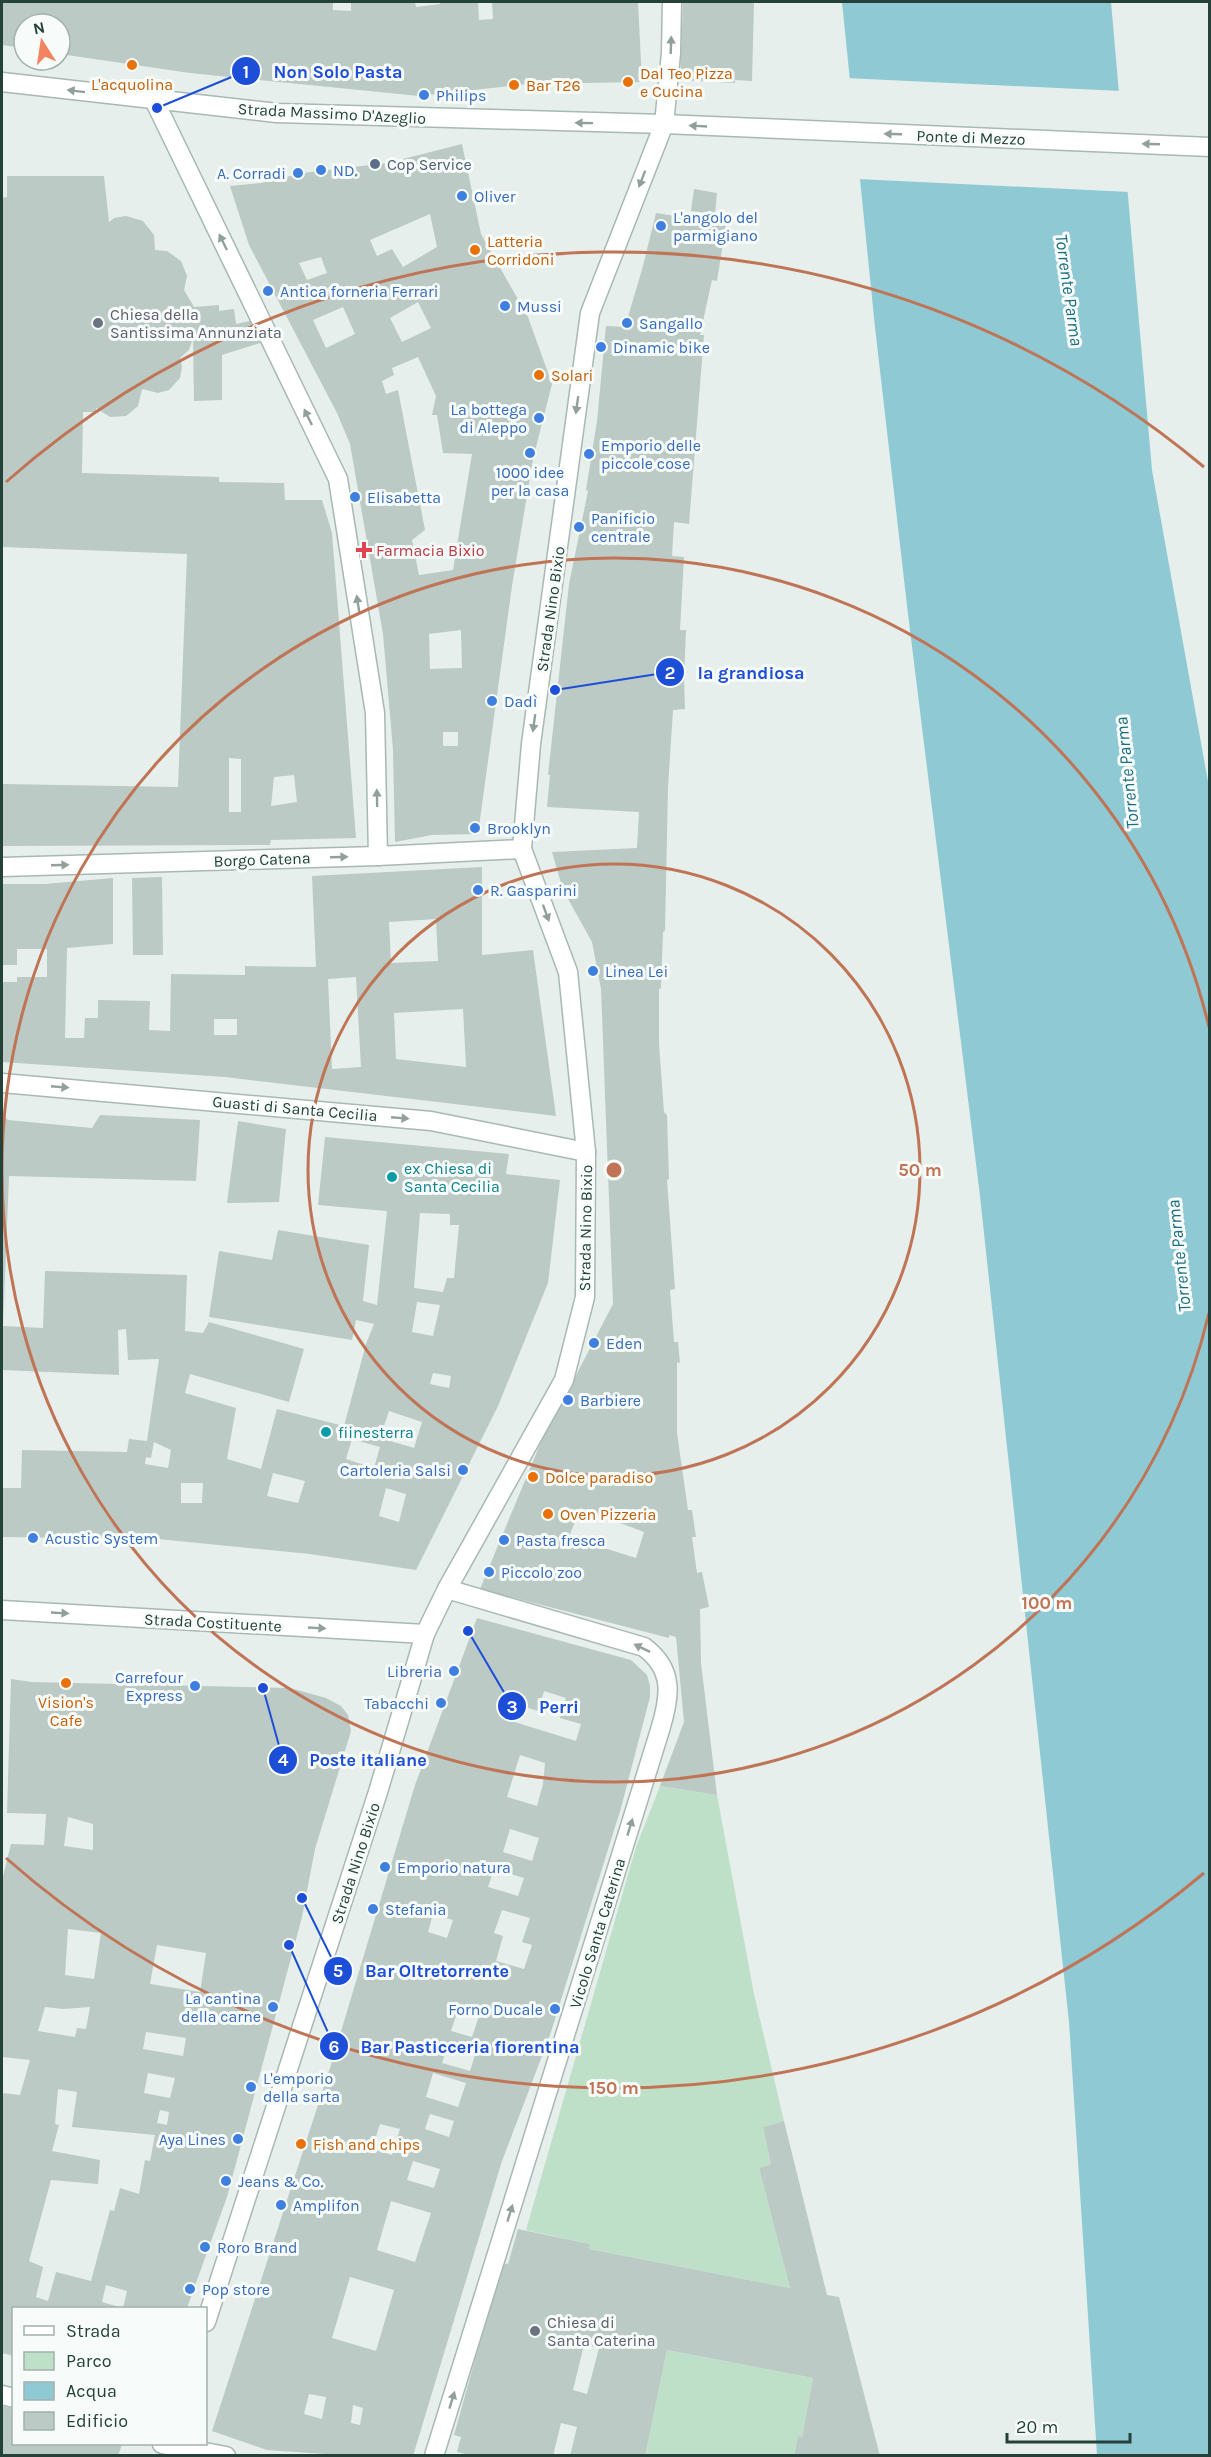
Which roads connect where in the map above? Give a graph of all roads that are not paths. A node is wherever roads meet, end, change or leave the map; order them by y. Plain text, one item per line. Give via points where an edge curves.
1 (672, 2) edge
2 (2, 82) edge
3 (154, 100) junction
4 (664, 124) junction
5 (733, 127) joint
6 (1209, 147) edge
7 (522, 849) junction
8 (378, 856) junction
9 (2, 867) edge
10 (2, 1083) edge
11 (586, 1152) junction
12 (447, 1589) junction
13 (2, 1610) edge
14 (425, 1634) junction
15 (207, 2319) edge
16 (164, 2447) edge
17 (226, 2456) edge
18 (434, 2456) edge

4 -> 1 street, Strada Nino Bixio
3 -> 2 street, Strada Massimo D'Azeglio
4 -> 3 street, Strada Massimo D'Azeglio via 277,113
8 -> 3 street via 375,713 338,479
5 -> 4 street, Strada Massimo D'Azeglio
4 -> 7 street, Strada Nino Bixio via 590,313 531,744
6 -> 5 street, Ponte di Mezzo
7 - 8 street, Borgo Catena
7 -> 11 street, Strada Nino Bixio via 568,972
9 -> 8 street, Borgo Catena
10 -> 11 street, Guasti di Santa Cecilia via 431,1121
11 - 12 street, Strada Nino Bixio via 585,1297 564,1380
12 - 14 street, Strada Nino Bixio
18 -> 12 street, Vicolo Santa Caterina via 657,1742 668,1690 660,1660 644,1647
13 -> 14 street, Strada Costituente
14 - 15 street, Strada Nino Bixio via 378,1792
16 - 17 street

